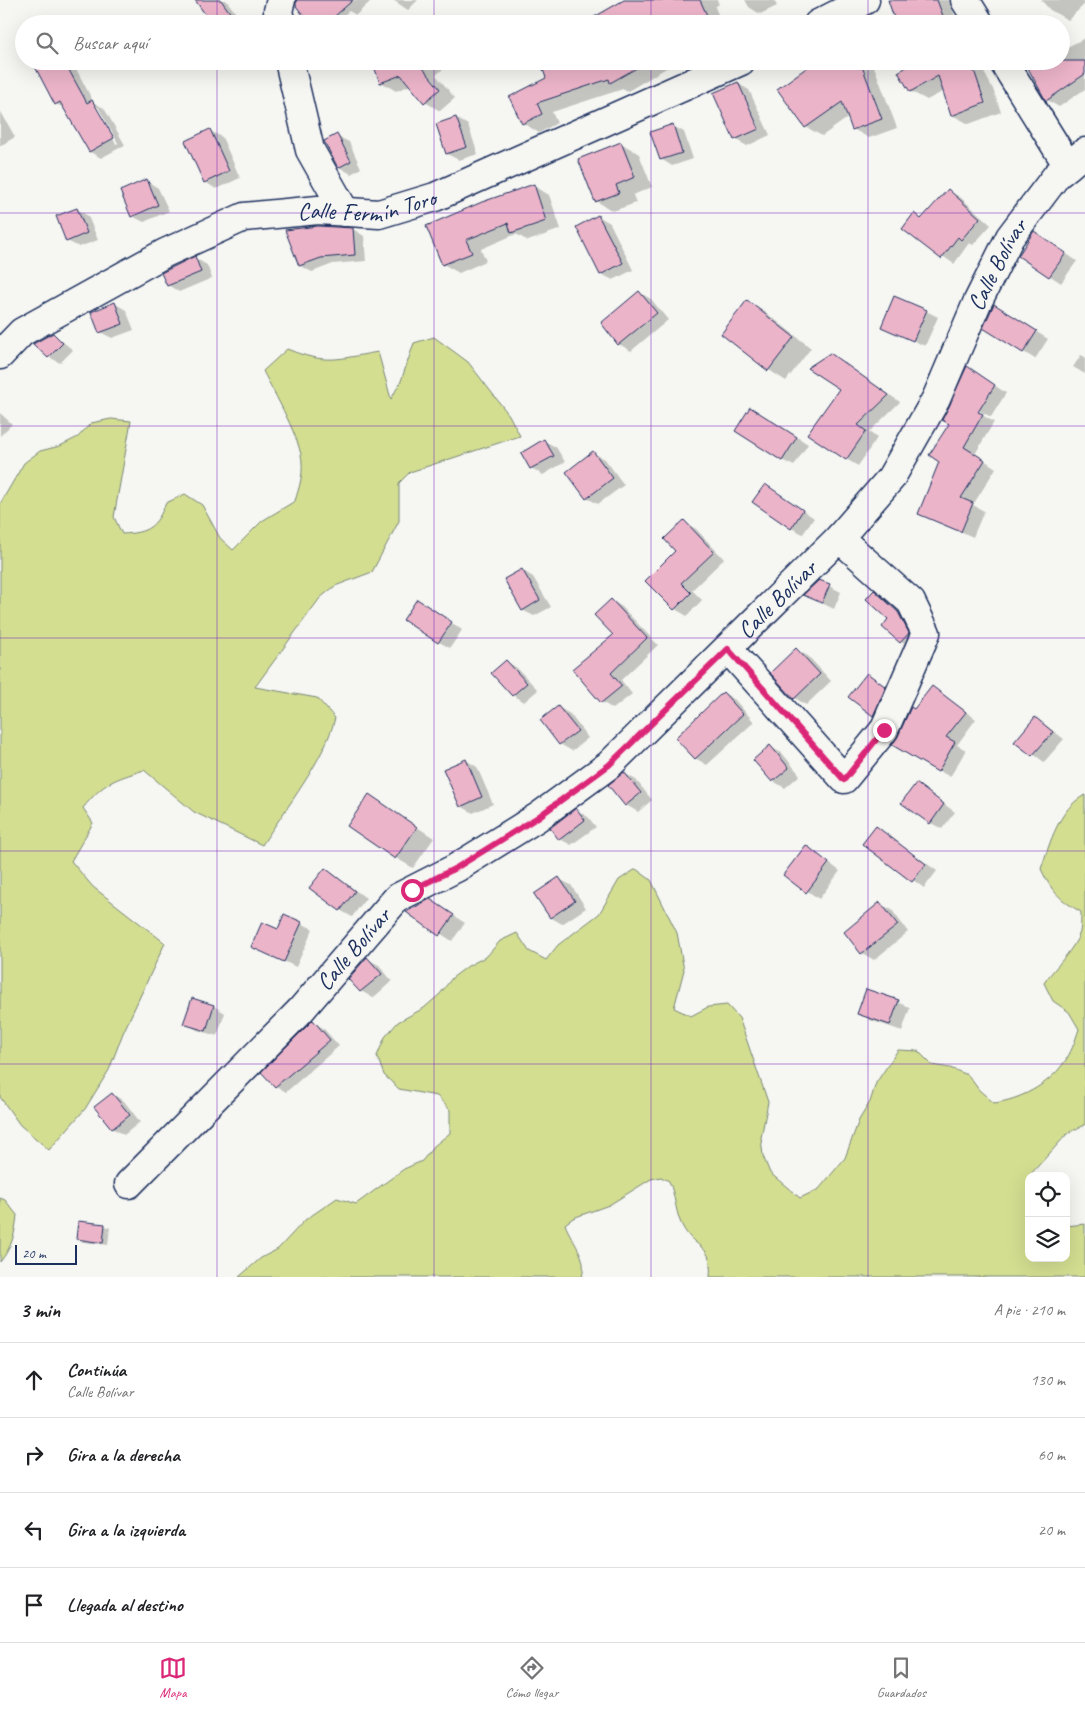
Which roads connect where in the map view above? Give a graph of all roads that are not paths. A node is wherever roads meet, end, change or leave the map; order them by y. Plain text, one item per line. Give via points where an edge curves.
1 (281, 0) edge
2 (865, 0) edge
3 (965, 0) edge
4 (279, 15) edge
5 (836, 15) edge
6 (974, 15) edge
7 (291, 70) edge
8 (721, 70) edge
9 (1010, 70) edge
10 (1076, 159) edge
11 (344, 212) junction
12 (0, 355) edge
13 (838, 538) junction
14 (728, 649) junction
15 (129, 1184) dead end

1 - 4 street
2 - 5 street
3 - 6 street
7 - 11 street via 310,150
8 - 11 street, Calle Fermín Toro via 435,197 379,214
9 - 10 street
10 - 13 street, Calle Bolívar via 1057,175 1010,237 977,303 936,400 891,478
11 - 12 street, Calle Fermín Toro via 318,210 244,217 165,253 22,332
13 - 14 street, Calle Bolívar
13 - 14 street via 912,602 926,633 884,730 844,780
14 - 15 street, Calle Bolívar via 609,765 538,817 456,868 397,898 300,1011

